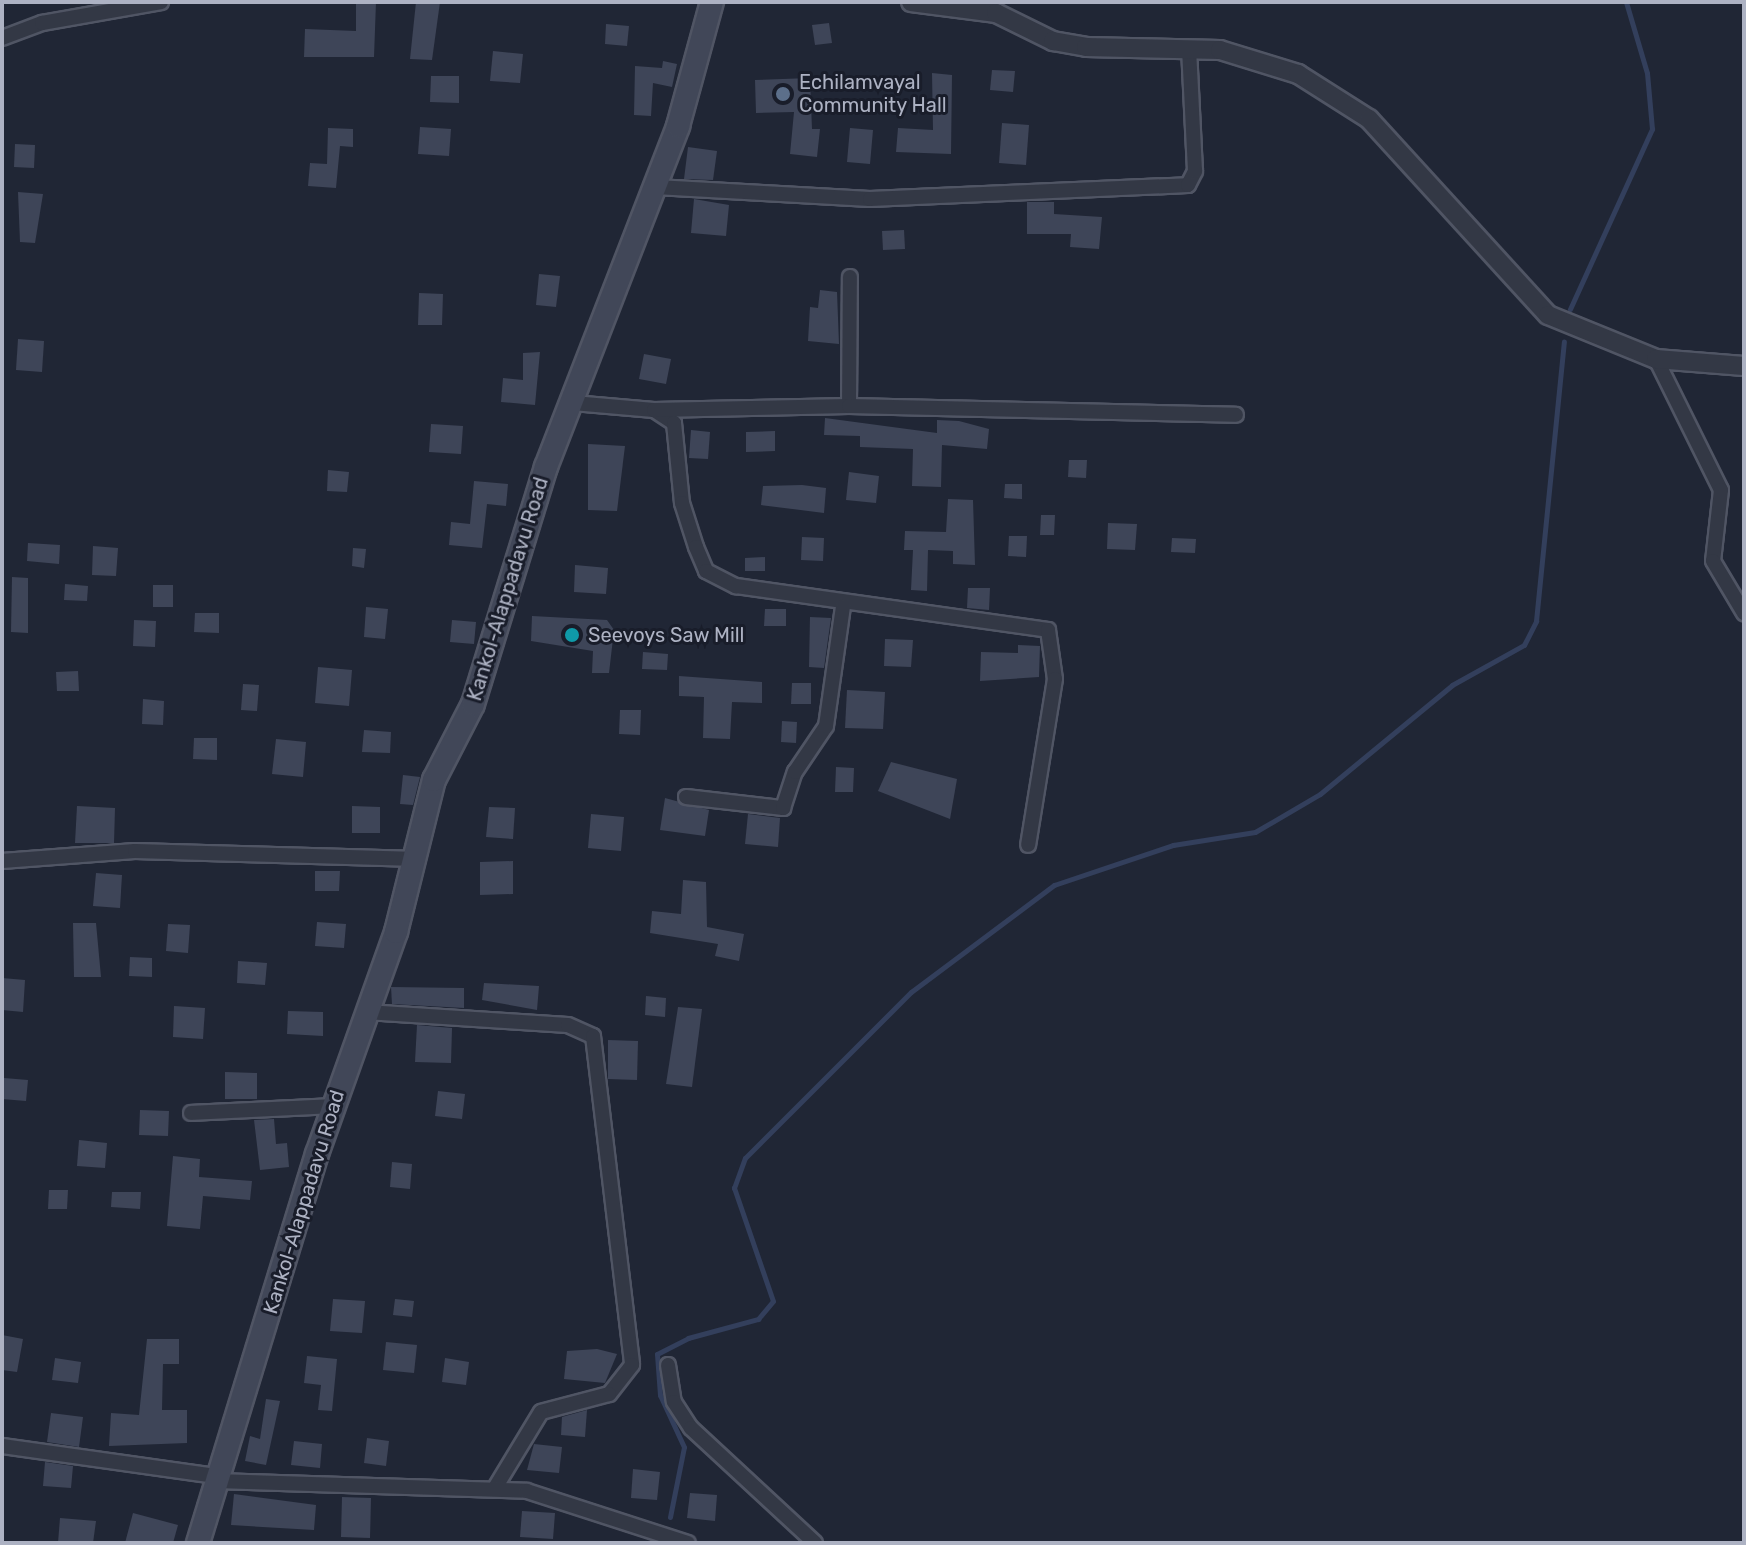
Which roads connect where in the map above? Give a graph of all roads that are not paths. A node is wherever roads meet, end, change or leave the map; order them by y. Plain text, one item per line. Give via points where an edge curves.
1 (161, 2) edge
2 (712, 2) edge
3 (911, 2) edge
4 (2, 38) edge
5 (1189, 48) junction
6 (656, 187) junction
7 (850, 277) dead end
8 (1656, 359) junction
9 (1744, 366) edge
10 (573, 403) junction
11 (849, 406) junction
12 (654, 410) junction
13 (1236, 415) dead end
14 (843, 606) junction
15 (1744, 613) edge
16 (686, 797) dead end
17 (1028, 845) dead end
18 (418, 859) junction
19 (2, 861) edge
20 (366, 1012) junction
21 (333, 1106) junction
22 (191, 1113) dead end
23 (668, 1365) dead end
24 (2, 1446) edge
25 (215, 1478) junction
26 (495, 1488) junction
27 (198, 1543) edge
28 (688, 1543) edge
29 (815, 1543) edge

1 - 4 street via 42,23
2 - 6 main road, Kankol-Alappadavu Road
3 - 5 street via 996,13 1053,41 1086,47
5 - 6 street via 1195,171 1188,185 870,199
5 - 8 street via 1248,55 1332,93 1369,119 1548,315
6 - 10 main road, Kankol-Alappadavu Road
7 - 11 street
8 - 9 street
8 - 15 street via 1721,490 1713,561
10 - 12 street
10 - 18 main road, Kankol-Alappadavu Road via 473,704 434,780
11 - 12 street
11 - 13 street
12 - 14 street via 674,423 682,503 706,571 736,586
14 - 16 street via 826,726 795,772 783,808
14 - 17 street via 1048,630 1055,679
18 - 19 street via 135,851
18 - 20 main road, Kankol-Alappadavu Road
20 - 21 main road, Kankol-Alappadavu Road
20 - 26 street via 568,1025 593,1036 632,1365 609,1394 541,1412
21 - 22 street
21 - 25 main road, Kankol-Alappadavu Road
23 - 29 street via 674,1402 691,1428
24 - 25 street
25 - 26 street
25 - 27 main road, Kankol-Alappadavu Road
26 - 28 street via 542,1495

